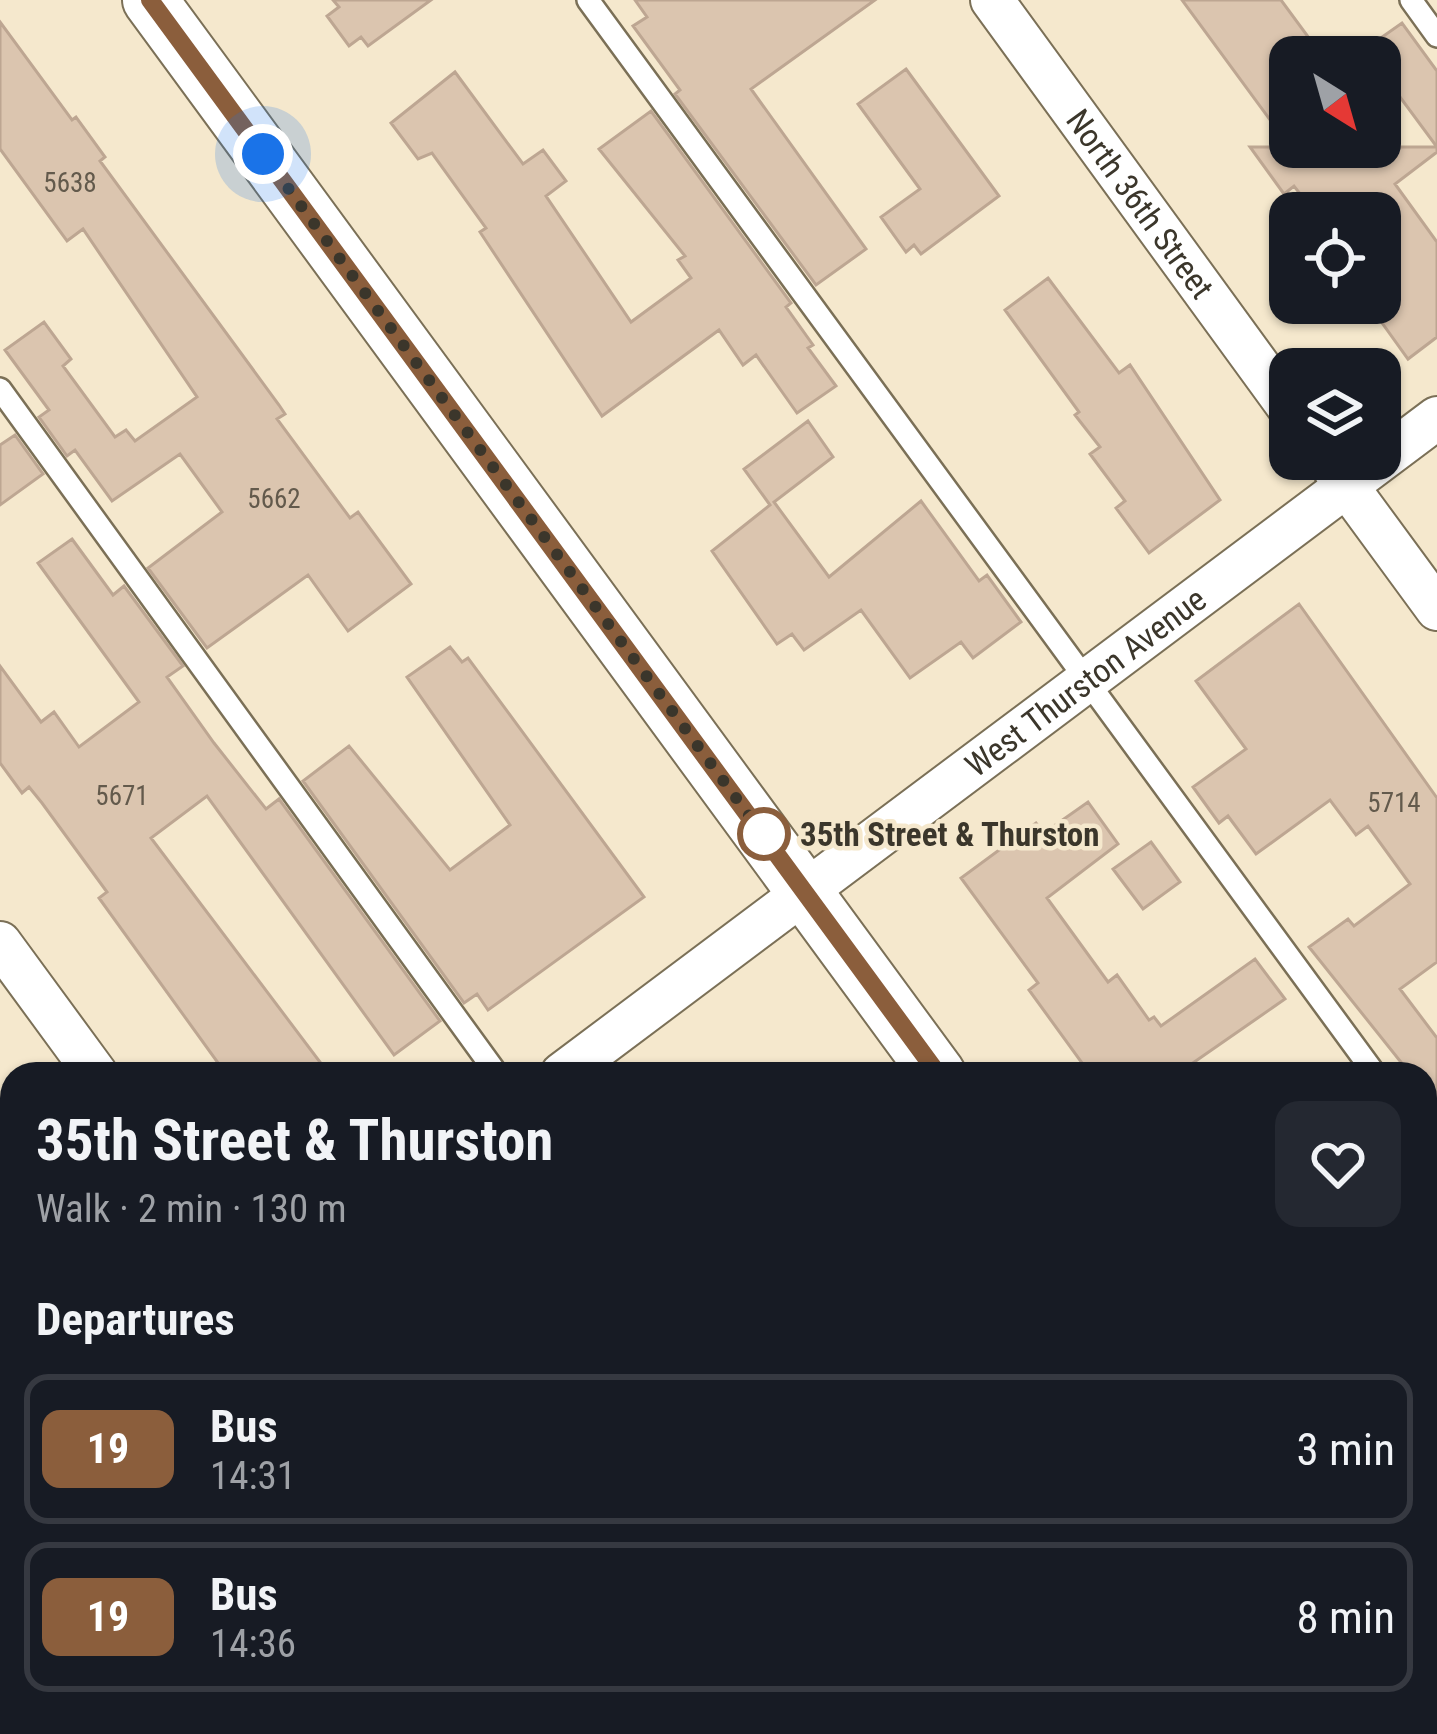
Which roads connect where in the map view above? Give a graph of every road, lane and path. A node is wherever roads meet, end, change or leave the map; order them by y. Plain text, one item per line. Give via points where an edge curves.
1 (150, 0) edge
2 (587, 0) edge
3 (992, 0) edge
4 (1411, 0) edge
5 (1437, 36) edge
6 (1269, 380) edge
7 (0, 389) edge
8 (1437, 418) edge
9 (1401, 437) edge
10 (1326, 480) edge
11 (1342, 480) edge
12 (1437, 609) edge
13 (1085, 682) junction
14 (806, 892) junction
15 (0, 943) edge
16 (87, 1062) edge
17 (488, 1062) edge
18 (578, 1062) edge
19 (929, 1062) edge
20 (1366, 1062) edge

1 - 14 street
2 - 13 lane
3 - 6 street, North 36th Street
4 - 5 lane
7 - 17 lane
8 - 9 street, West Thurston Avenue
10 - 13 street, West Thurston Avenue
11 - 12 street
13 - 14 street, West Thurston Avenue
13 - 20 lane
14 - 18 street, West Thurston Avenue
14 - 19 street
15 - 16 street

